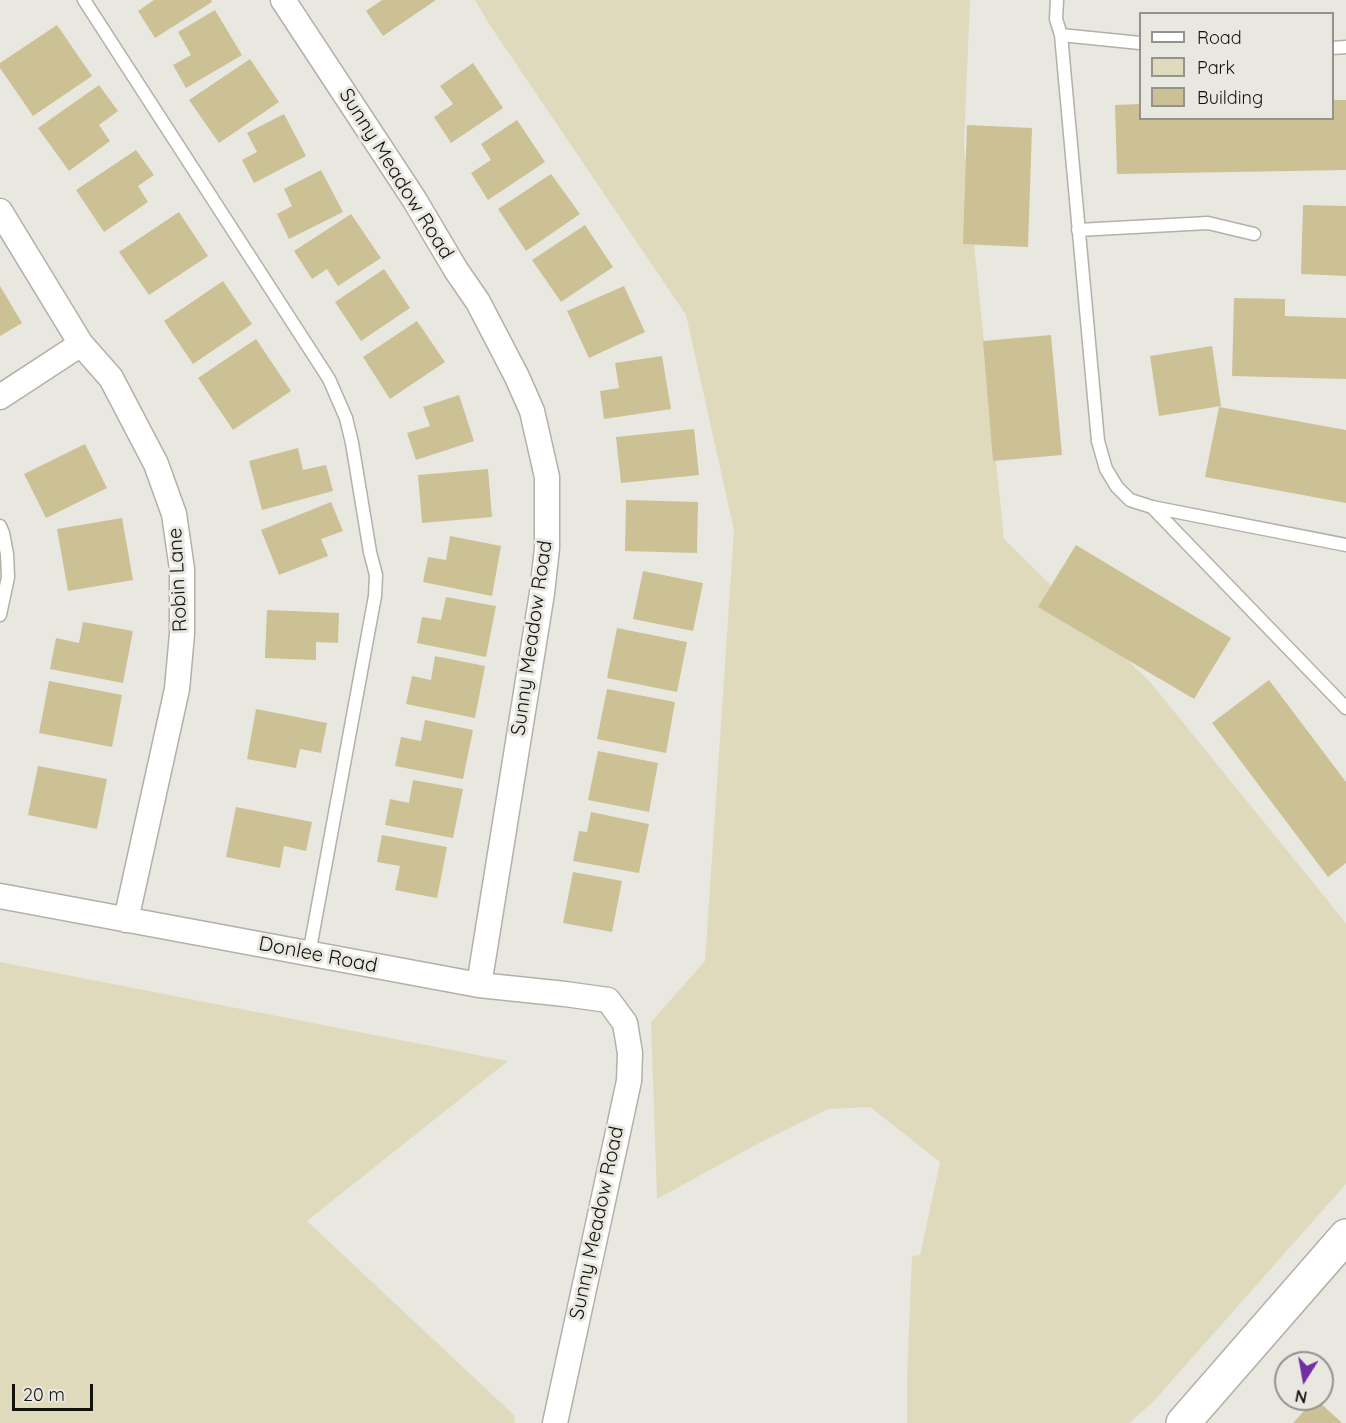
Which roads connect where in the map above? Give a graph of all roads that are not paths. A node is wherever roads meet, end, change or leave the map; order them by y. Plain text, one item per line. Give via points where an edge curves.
1 (84, 0) edge
2 (284, 0) edge
3 (1058, 0) edge
4 (1061, 35) junction
5 (1139, 43) edge
6 (0, 211) edge
7 (1078, 230) junction
8 (1254, 234) dead end
9 (81, 344) junction
10 (0, 397) edge
11 (1152, 507) junction
12 (0, 526) edge
13 (1346, 545) edge
14 (0, 615) edge
15 (1346, 708) edge
16 (0, 896) edge
17 (126, 920) junction
18 (309, 954) junction
19 (478, 985) junction
20 (625, 1023) joint
21 (1346, 1236) edge
22 (555, 1423) edge
23 (1183, 1423) edge

1 - 18 lane via 329,379 346,418 376,575 375,596
2 - 19 street, Sunny Meadow Road via 478,302 532,411 547,477 547,548 542,593
3 - 4 lane via 1056,19
4 - 5 lane
4 - 7 lane
6 - 9 street, Robin Lane
7 - 8 lane via 1208,223
7 - 11 lane via 1098,441 1106,469 1117,487 1130,500
9 - 10 street
9 - 17 street, Robin Lane via 111,378 156,464 174,514 182,569 177,689
11 - 13 lane
11 - 15 lane
12 - 14 lane via 8,577
16 - 17 street, Donlee Road
17 - 18 street, Donlee Road
18 - 19 street, Donlee Road
19 - 20 street, Donlee Road via 608,1000
20 - 22 street, Sunny Meadow Road via 629,1081
21 - 23 street

